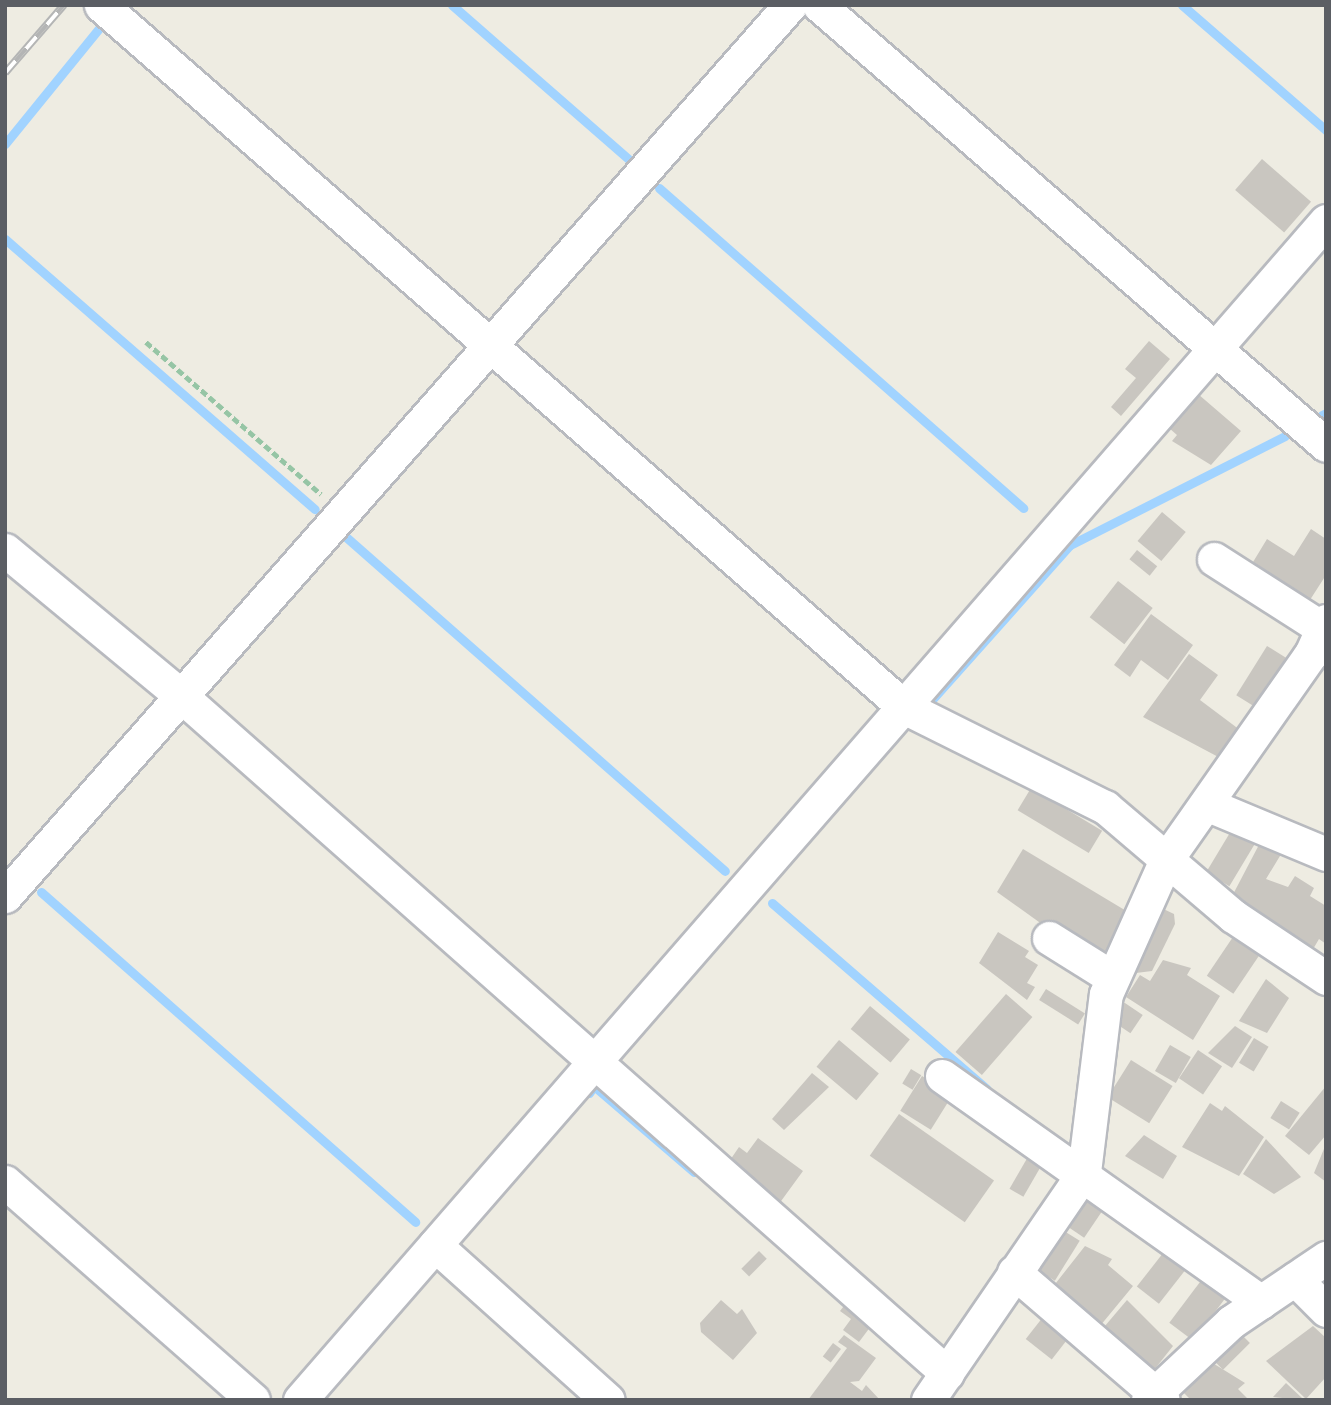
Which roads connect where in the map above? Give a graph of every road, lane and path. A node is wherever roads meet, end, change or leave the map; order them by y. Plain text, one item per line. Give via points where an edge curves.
1 (102, 5) edge
2 (790, 5) edge
3 (819, 5) edge
4 (1326, 221) edge
5 (146, 342) dead end
6 (487, 344) junction
7 (1217, 346) junction
8 (1322, 436) edge
9 (341, 511) junction
10 (5, 550) edge
11 (1214, 559) dead end
12 (1324, 624) edge
13 (180, 695) junction
14 (904, 707) junction
15 (1206, 804) junction
16 (1326, 854) edge
17 (1166, 860) junction
18 (5, 896) edge
19 (1049, 938) dead end
20 (1113, 978) junction
21 (1326, 978) edge
22 (596, 1062) junction
23 (942, 1076) dead end
24 (1084, 1172) junction
25 (5, 1182) edge
26 (435, 1245) junction
27 (1326, 1258) edge
28 (1014, 1272) junction
29 (1295, 1279) junction
30 (1261, 1302) junction
31 (1326, 1310) edge
32 (947, 1373) junction
33 (1156, 1397) edge
34 (253, 1400) edge
35 (300, 1400) edge
36 (608, 1400) edge
37 (928, 1400) edge

1 - 6 street
2 - 6 street
3 - 7 street
4 - 7 street
5 - 9 path
6 - 9 street
6 - 14 street
7 - 8 street
7 - 14 street
9 - 13 street
10 - 13 street
11 - 12 street
12 - 15 street
13 - 18 street
13 - 22 street
14 - 17 street via 1105,807
14 - 22 street
15 - 16 street
15 - 17 street
17 - 20 street
17 - 21 street via 1233,916
19 - 20 street
20 - 24 street via 1106,994
22 - 26 street
22 - 32 street
23 - 24 street
24 - 28 street
24 - 30 street
25 - 34 street
26 - 35 street
26 - 36 street
27 - 29 street
28 - 32 street
28 - 33 street
29 - 30 street
29 - 31 street
30 - 33 street
32 - 37 street

